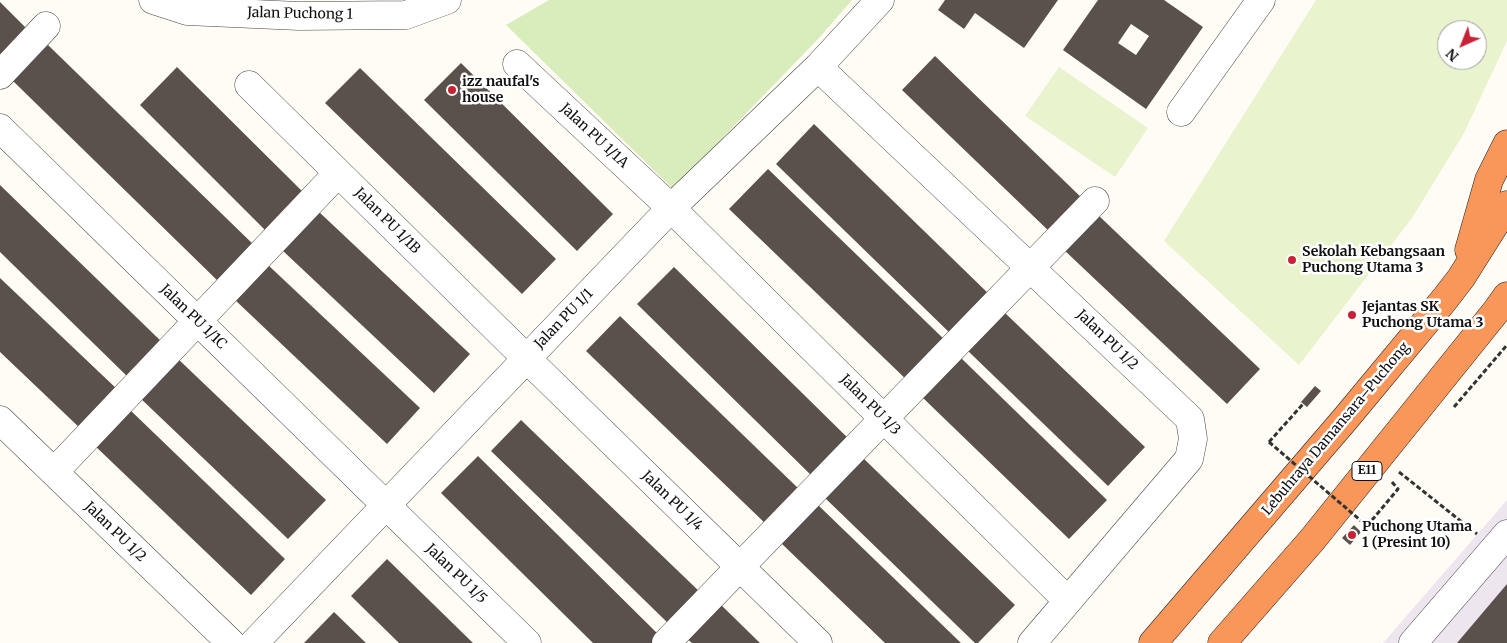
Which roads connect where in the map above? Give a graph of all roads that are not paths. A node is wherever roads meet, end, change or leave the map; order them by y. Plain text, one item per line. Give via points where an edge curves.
1 (153, 0) edge
2 (447, 0) edge
3 (880, 0) edge
4 (1261, 0) edge
5 (46, 26) dead end
6 (517, 64) dead end
7 (818, 67) junction
8 (0, 75) edge
9 (249, 85) dead end
10 (1181, 112) dead end
11 (0, 128) edge
12 (1507, 144) edge
13 (338, 173) junction
14 (1094, 200) dead end
15 (1507, 205) edge
16 (671, 208) junction
17 (1030, 267) junction
18 (1461, 278) junction
19 (1504, 303) edge
20 (197, 321) junction
21 (526, 358) junction
22 (884, 418) junction
23 (0, 420) edge
24 (54, 472) junction
25 (386, 505) junction
26 (1501, 541) edge
27 (740, 567) junction
28 (1068, 601) junction
29 (231, 643) edge
30 (254, 643) edge
31 (527, 643) edge
32 (666, 643) edge
33 (818, 643) edge
34 (1032, 643) edge
35 (1154, 643) edge
36 (1222, 643) edge
37 (1413, 643) edge

1 - 2 street, Jalan Puchong 1 via 187,10 299,16 406,15
3 - 7 street, Jalan PU 1/1
4 - 10 street
5 - 8 street
6 - 16 street, Jalan PU 1/1A
7 - 16 street, Jalan PU 1/1
7 - 17 street, Jalan PU 1/2
9 - 13 street, Jalan PU 1/1B
11 - 20 street, Jalan PU 1/1C
12 - 18 highway via 1489,180
13 - 20 street
13 - 21 street, Jalan PU 1/1B
14 - 17 street
15 - 18 highway, Lebuhraya Damansara–Puchong
16 - 21 street, Jalan PU 1/1
16 - 22 street, Jalan PU 1/3
17 - 22 street
17 - 28 street, Jalan PU 1/2 via 1190,419 1194,440 1189,459
18 - 35 highway, Lebuhraya Damansara–Puchong
19 - 36 highway, E11 via 1312,540
20 - 24 street
20 - 25 street, Jalan PU 1/1C
21 - 25 street, Jalan PU 1/1
21 - 27 street, Jalan PU 1/4
22 - 27 street
22 - 28 street, Jalan PU 1/3
23 - 24 street, Jalan PU 1/2
24 - 29 street, Jalan PU 1/2
25 - 30 street, Jalan PU 1/1
25 - 31 street, Jalan PU 1/5
26 - 37 street
27 - 32 street
27 - 33 street, Jalan PU 1/4
28 - 34 street, Jalan PU 1/2

